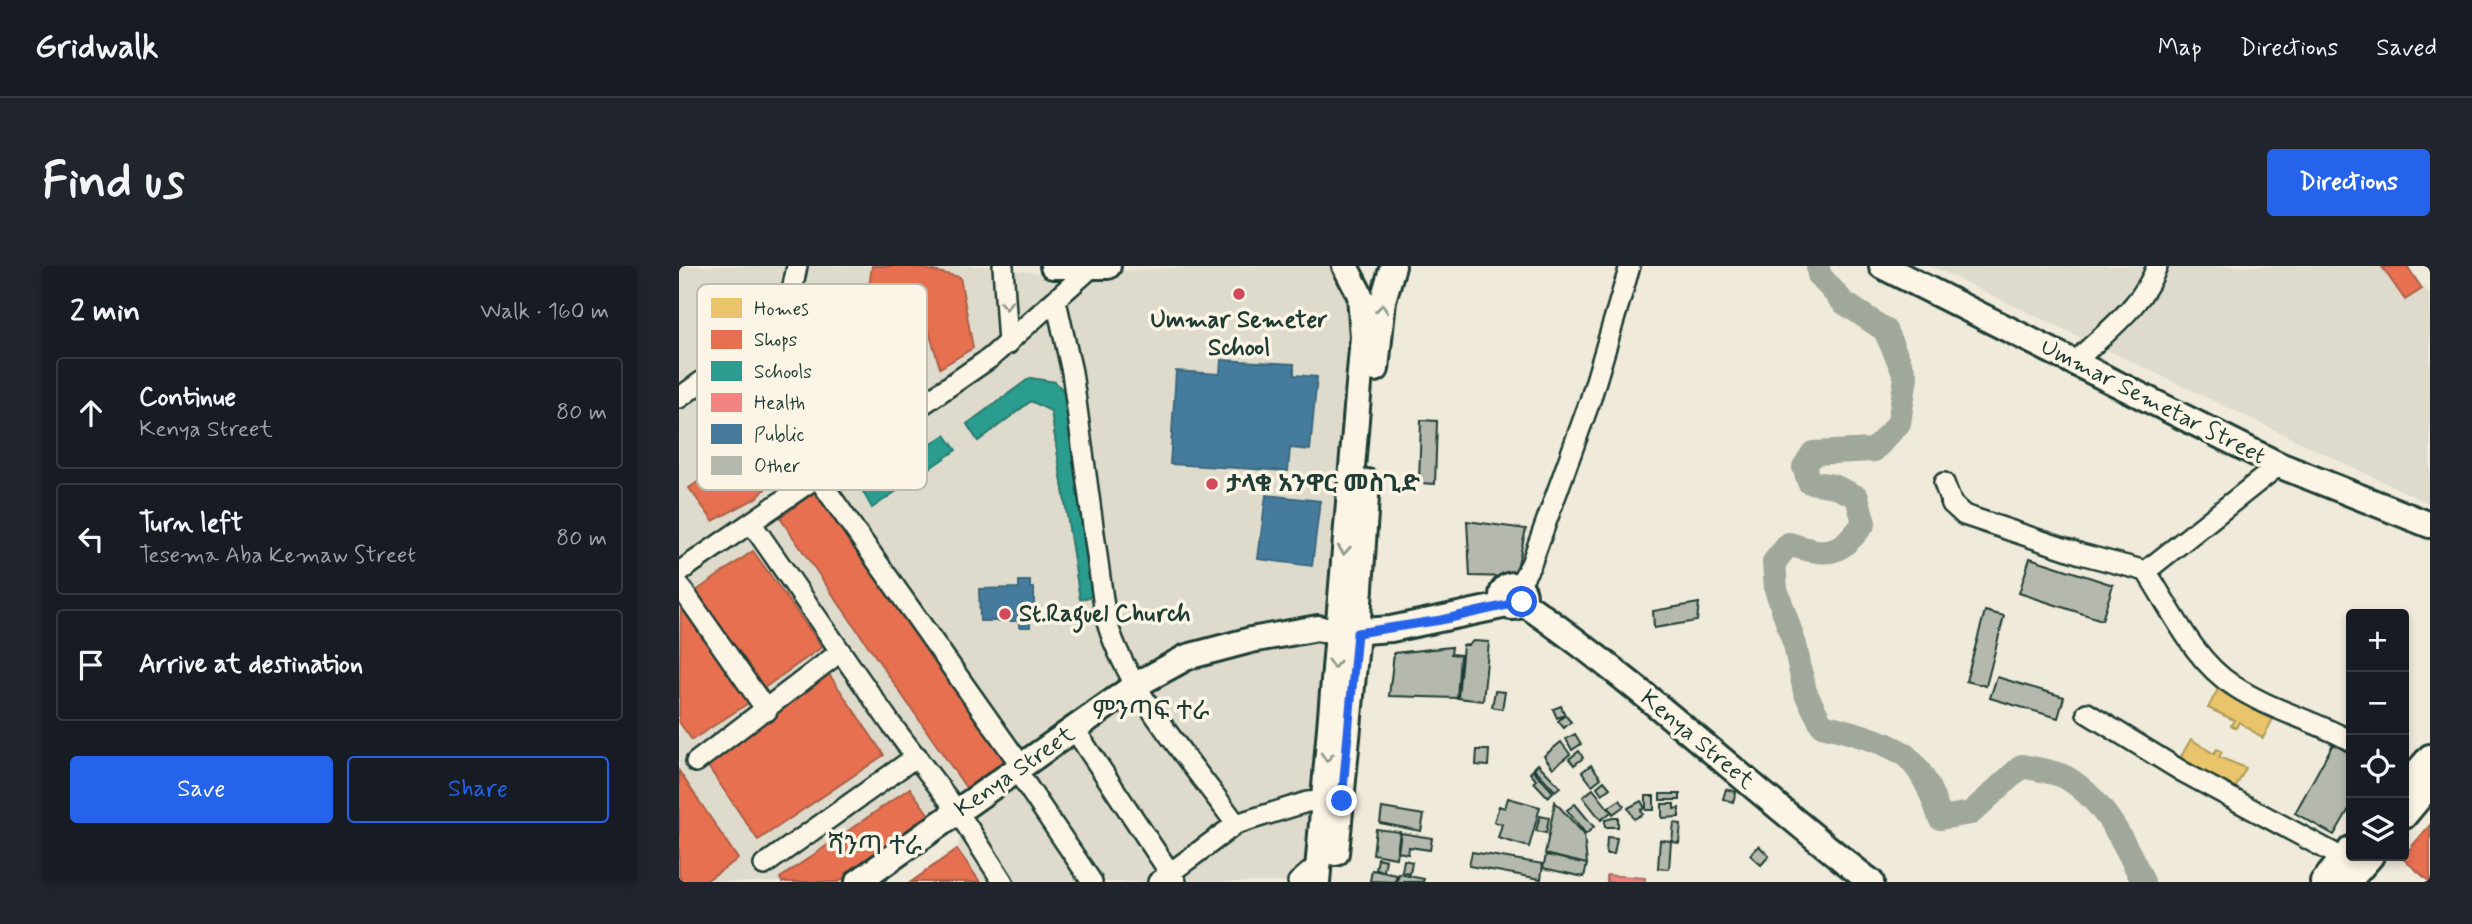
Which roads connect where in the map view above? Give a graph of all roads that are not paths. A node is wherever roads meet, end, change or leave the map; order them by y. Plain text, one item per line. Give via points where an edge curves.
1 (797, 266) edge
2 (1003, 266) edge
3 (1053, 266) edge
4 (1345, 266) edge
5 (1393, 266) edge
6 (1630, 266) edge
7 (1882, 266) edge
8 (2157, 266) edge
9 (1100, 267) edge
10 (793, 284) edge
11 (1056, 301) junction
12 (1008, 344) junction
13 (2075, 362) junction
14 (697, 386) edge
15 (679, 398) edge
16 (927, 400) edge
17 (2279, 465) junction
18 (1944, 483) dead end
19 (801, 490) edge
20 (826, 490) edge
21 (752, 524) junction
22 (2430, 525) edge
23 (2145, 571) junction
24 (679, 574) edge
25 (1512, 596) junction
26 (1341, 628) junction
27 (840, 652) junction
28 (1136, 685) junction
29 (767, 711) junction
30 (2087, 713) dead end
31 (1075, 730) junction
32 (2346, 739) edge
33 (917, 756) junction
34 (2430, 757) edge
35 (696, 762) dead end
36 (1019, 769) junction
37 (2418, 783) edge
38 (1332, 800) junction
39 (2409, 804) edge
40 (958, 812) junction
41 (1237, 824) junction
42 (2355, 862) edge
43 (764, 865) dead end
44 (1323, 876) edge
45 (1168, 879) edge
46 (858, 882) edge
47 (1003, 882) edge
48 (1092, 882) edge
49 (1298, 882) edge
50 (1871, 882) edge
51 (2323, 882) edge

1 - 10 street
2 -> 12 street
3 - 9 main road
4 -> 26 main road via 1360,295 1363,337
26 -> 5 main road via 1383,300
6 - 25 street via 1590,401 1535,553
7 - 13 main road, Ummar Semetar Street
8 - 13 street via 2152,281 2131,306
9 - 11 street
11 - 12 street
11 - 28 street via 1072,372 1105,614 1113,643
12 - 16 street
13 - 17 main road, Ummar Semetar Street
14 - 15 street
17 - 22 main road, Ummar Semetar Street
17 - 23 street
18 - 23 street via 1957,510 1986,525
19 - 21 street
20 - 36 street
21 - 24 street
21 - 27 street
23 - 32 street via 2222,677 2250,695
24 - 29 street
25 - 26 main road, Kenya Street via 1441,620
25 - 50 main road, Kenya Street via 1581,643
26 - 28 main road, Kenya Street via 1206,651
26 - 38 main road
27 - 29 street
27 - 33 street
28 - 31 main road, Kenya Street
28 - 41 street
29 - 35 street
30 - 42 street via 2183,772
31 - 36 main road, Kenya Street
31 - 45 street
33 - 40 street
33 - 43 street
34 - 37 main road
36 - 40 main road, Kenya Street
36 - 48 street
37 - 39 main road
38 - 41 street
38 - 44 main road
40 - 46 main road, Kenya Street
40 - 47 street
41 - 45 street
42 - 51 main road
44 - 49 street

